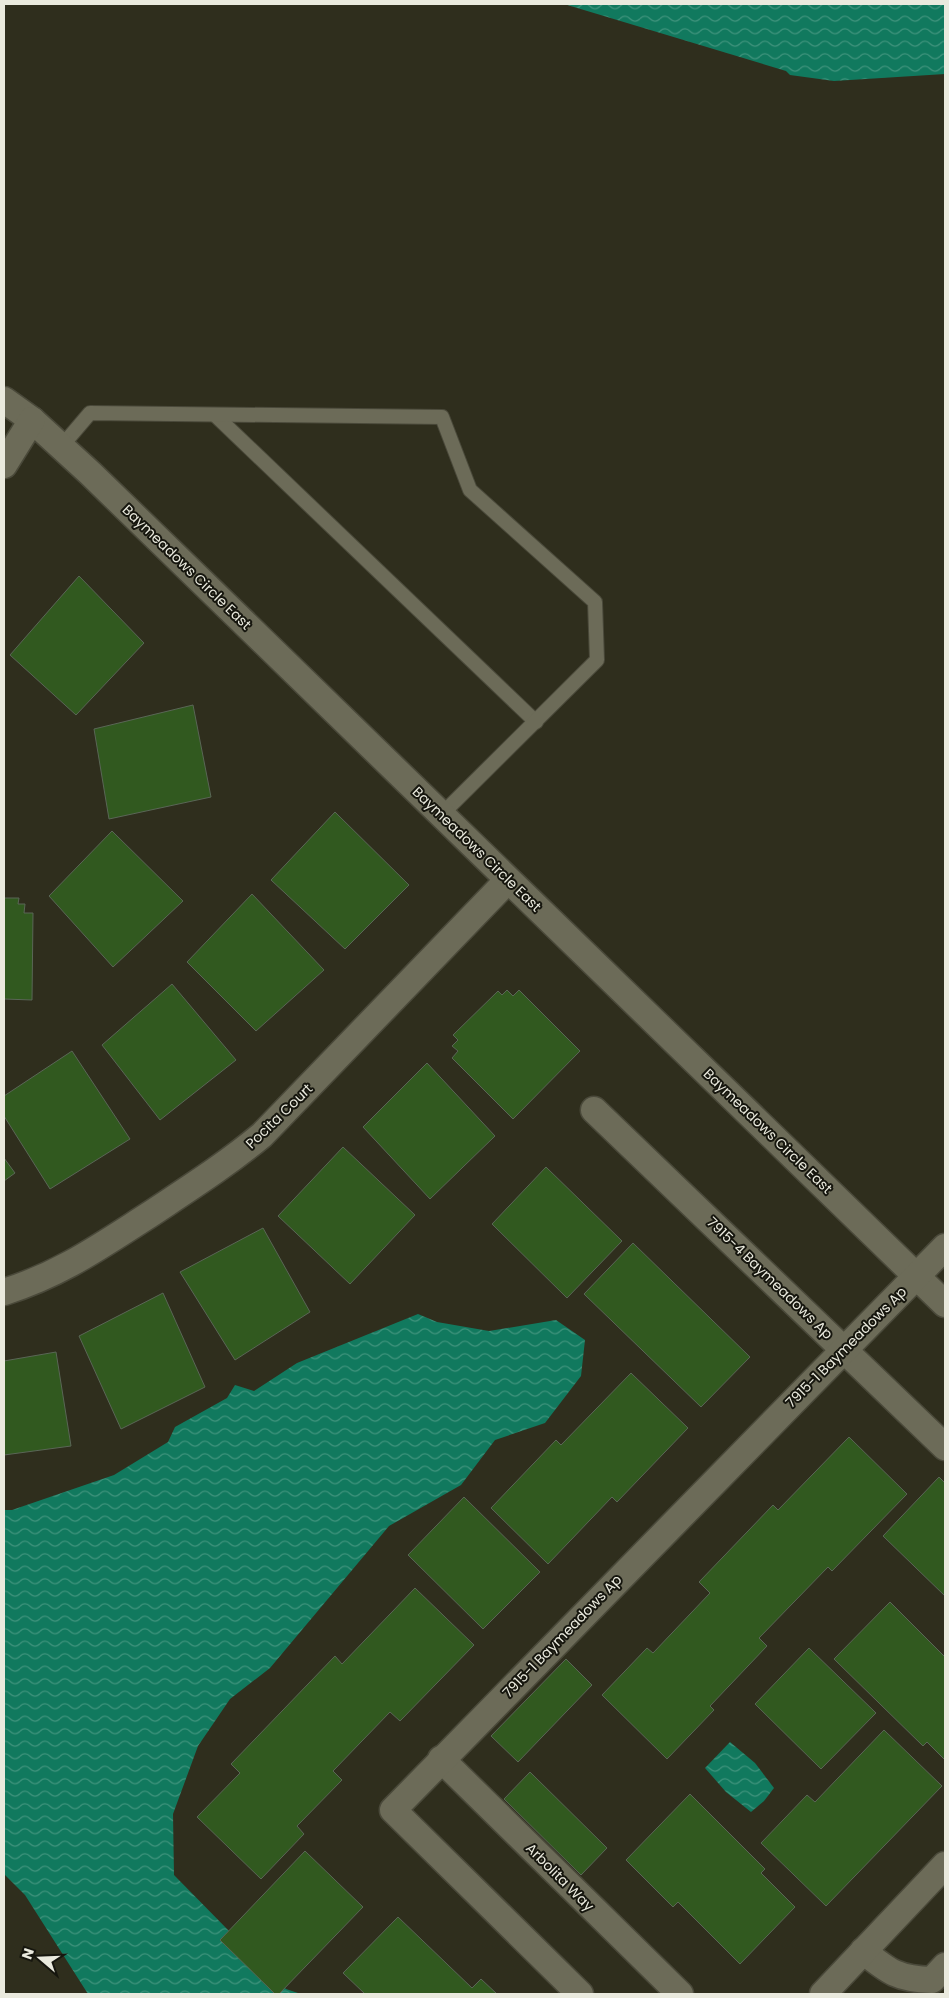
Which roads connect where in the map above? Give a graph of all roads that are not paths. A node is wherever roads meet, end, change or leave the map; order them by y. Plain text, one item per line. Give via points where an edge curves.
1 (4, 400) edge
2 (215, 415) junction
3 (32, 420) junction
4 (61, 446) junction
5 (4, 465) edge
6 (536, 722) junction
7 (442, 814) junction
8 (508, 880) junction
9 (594, 1110) dead end
10 (945, 1247) edge
11 (916, 1276) junction
12 (4, 1292) edge
13 (945, 1304) edge
14 (843, 1349) junction
15 (945, 1447) edge
16 (441, 1760) junction
17 (945, 1865) edge
18 (863, 1951) junction
19 (945, 1966) edge
20 (580, 1994) edge
21 (680, 1994) edge
22 (823, 1994) edge

1 - 3 street, Baymeadows Circle East
2 - 4 lane via 90,414
2 - 6 lane
2 - 6 lane via 442,417 470,490 595,602 597,660
3 - 4 street, Baymeadows Circle East
3 - 5 street
4 - 7 street, Baymeadows Circle East
6 - 7 lane
7 - 8 street, Baymeadows Circle East
8 - 11 street, Baymeadows Circle East
8 - 12 street, Pocita Court via 262,1136 228,1164 76,1262 38,1281
9 - 14 street, 7915-4 Baymeadows Ap
10 - 11 street, 7915-1 Baymeadows Ap
11 - 13 street, Baymeadows Circle East
11 - 14 street, 7915-1 Baymeadows Ap
14 - 15 street, 7915-4 Baymeadows Ap
14 - 16 street, 7915-1 Baymeadows Ap
16 - 20 street, 7915-1 Baymeadows Ap via 393,1810
16 - 21 street, Arbolita Way
17 - 18 street
18 - 19 street via 887,1970 909,1979 932,1980
18 - 22 street

